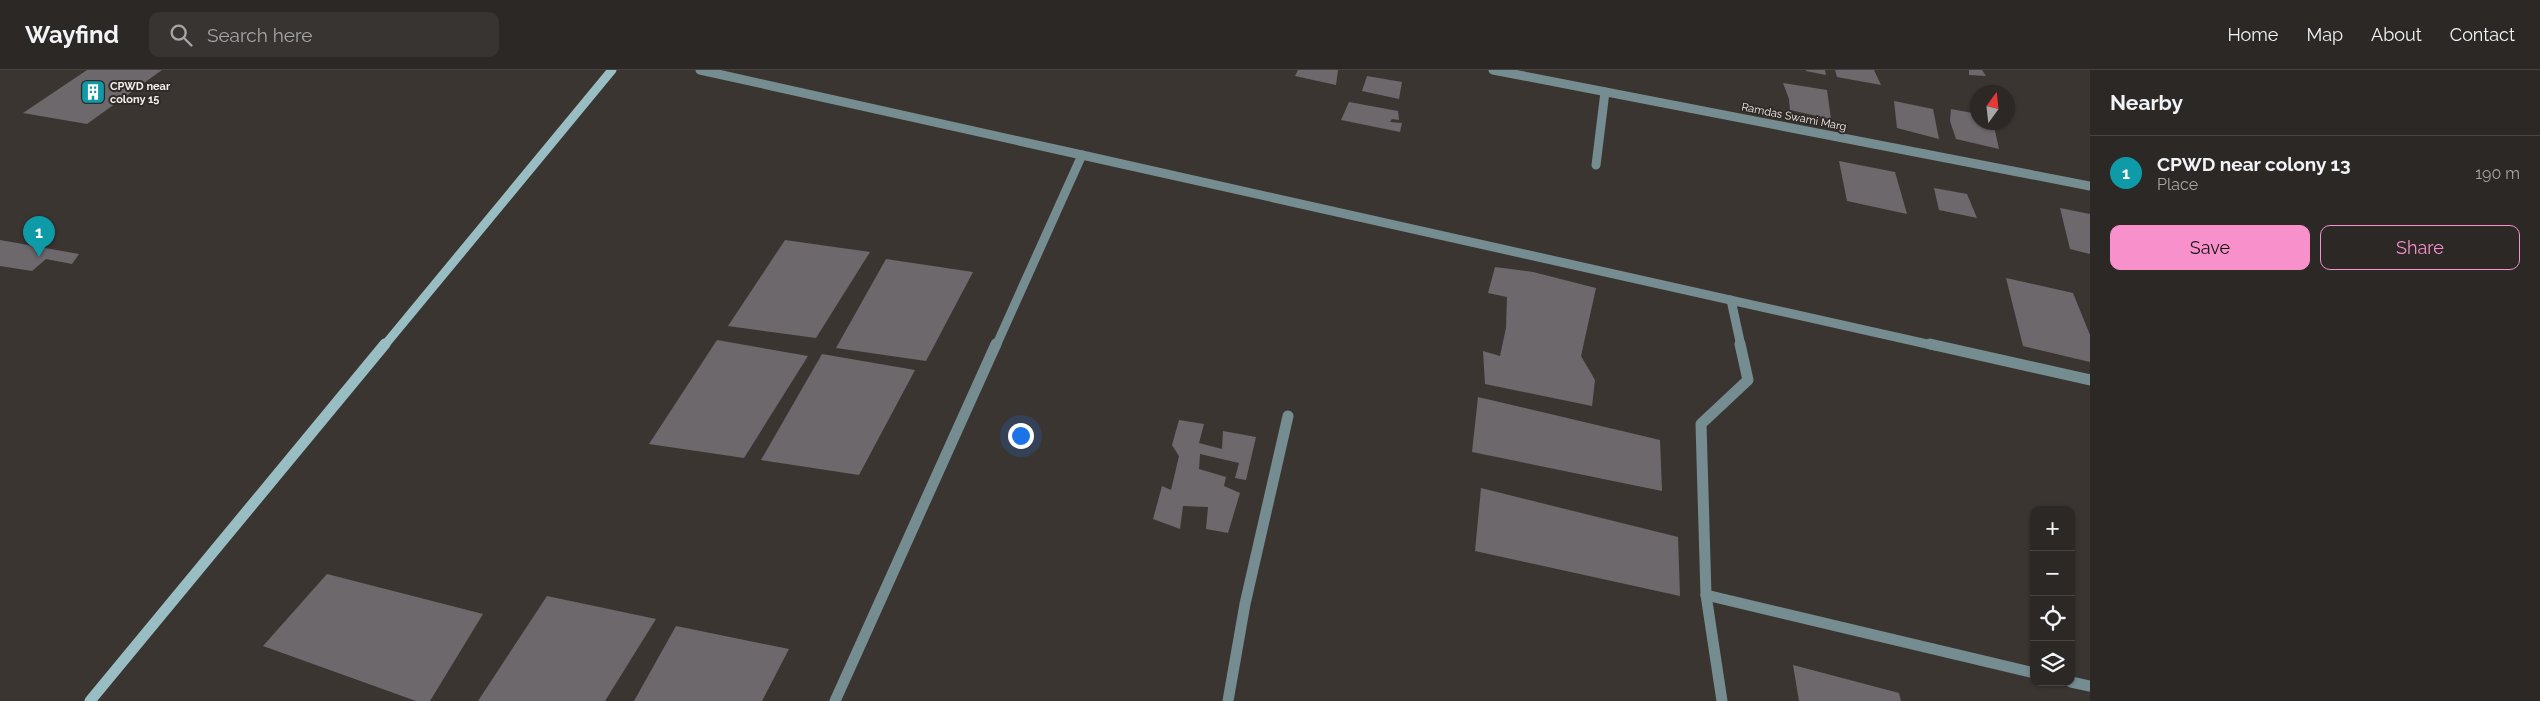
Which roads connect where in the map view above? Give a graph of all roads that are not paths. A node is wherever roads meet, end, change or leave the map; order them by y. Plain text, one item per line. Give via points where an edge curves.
1 (612, 70) edge
2 (700, 70) edge
3 (1493, 70) edge
4 (1606, 92) junction
5 (1082, 155) junction
6 (1596, 165) dead end
7 (2090, 186) edge
8 (1731, 300) junction
9 (2090, 380) edge
10 (1288, 416) dead end
11 (1706, 594) junction
12 (2030, 672) edge
13 (2075, 683) edge
14 (2090, 686) edge
15 (90, 701) edge
16 (835, 701) edge
17 (1228, 701) edge
18 (1722, 701) edge

1 - 15 main road
2 - 5 street
3 - 4 street, Ramdas Swami Marg
4 - 6 street
4 - 7 street, Ramdas Swami Marg
5 - 8 street
5 - 16 street
8 - 9 street
8 - 11 street via 1748,380 1701,424
10 - 17 street via 1245,604
11 - 12 street
11 - 18 street
13 - 14 street

